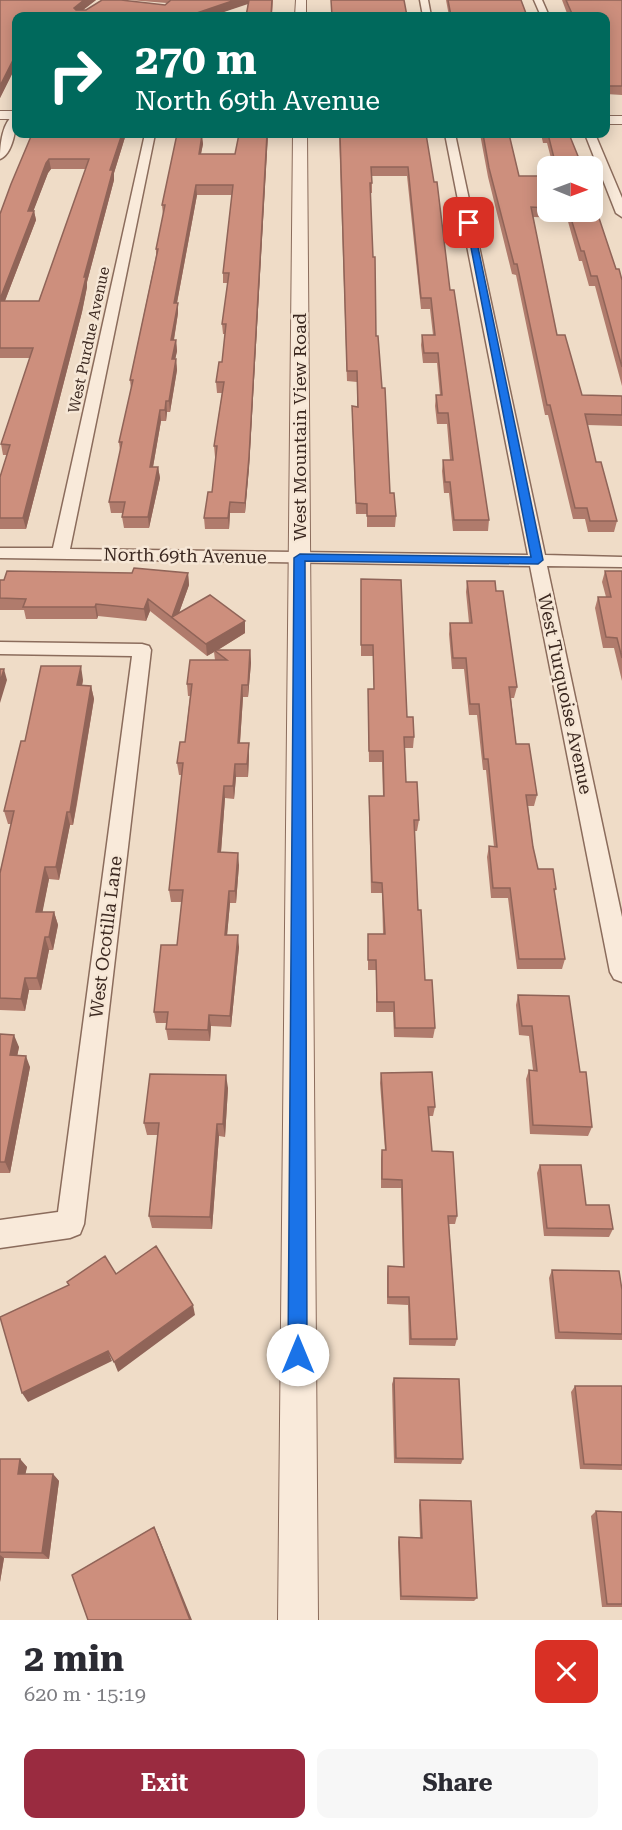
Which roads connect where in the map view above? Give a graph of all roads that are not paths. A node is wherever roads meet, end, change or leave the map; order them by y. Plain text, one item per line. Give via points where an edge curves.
1 (12, 126) edge
2 (149, 138) edge
3 (300, 138) edge
4 (451, 138) edge
5 (592, 138) edge
6 (0, 156) edge
7 (622, 213) edge
8 (0, 553) edge
9 (60, 554) junction
10 (300, 558) junction
11 (538, 560) junction
12 (622, 562) edge
13 (0, 648) edge
14 (622, 972) edge
15 (0, 1234) edge
16 (298, 1620) edge

1 - 6 street
2 - 9 street, West Purdue Avenue
3 - 10 street, West Mountain View Road
4 - 11 street, West Turquoise Avenue
5 - 7 street
8 - 9 street, North 69th Avenue
9 - 10 street, North 69th Avenue
10 - 11 street, North 69th Avenue
10 - 16 street, West Mountain View Road
11 - 12 street, North 69th Avenue
11 - 14 street, West Turquoise Avenue
13 - 15 street, West Ocotilla Lane via 142,650 70,1224

